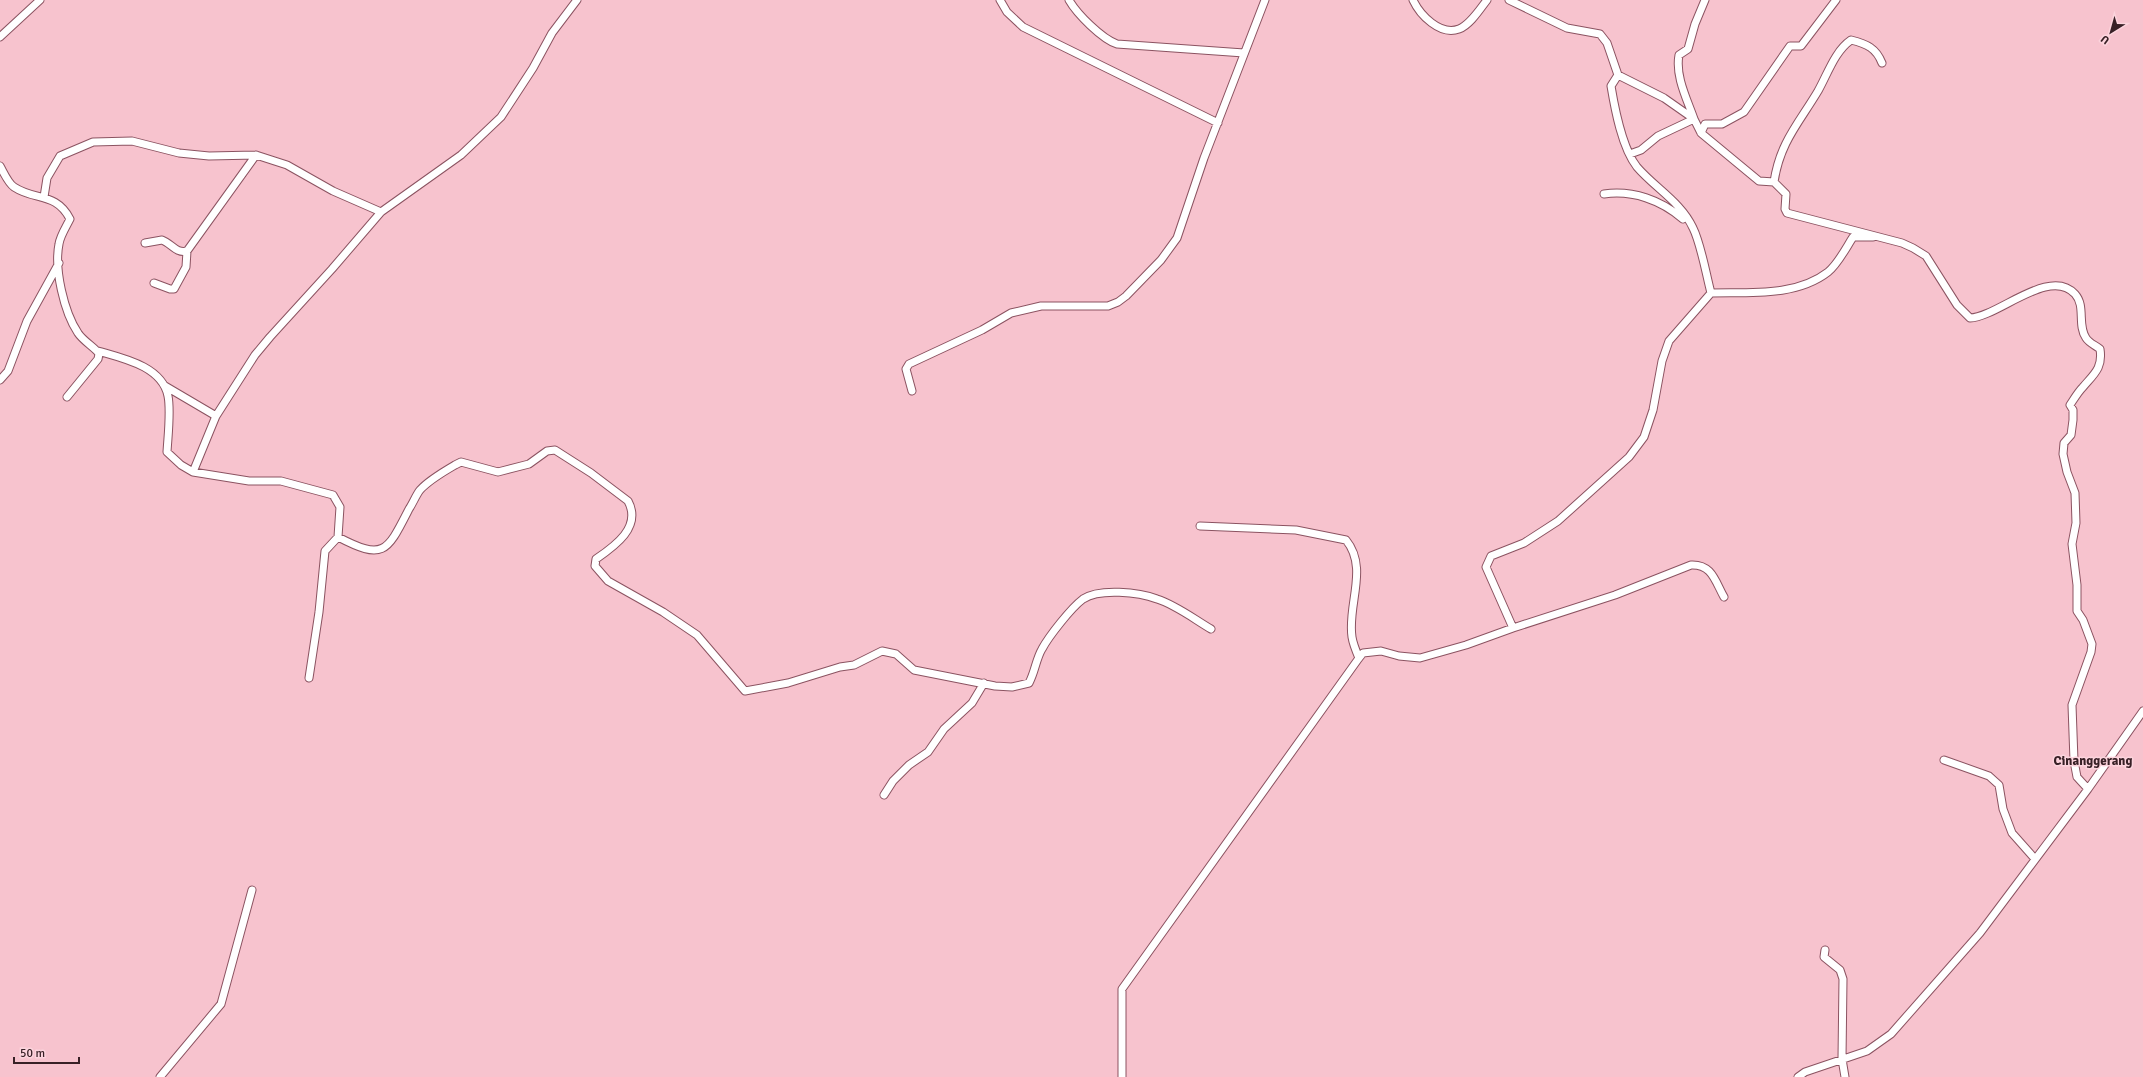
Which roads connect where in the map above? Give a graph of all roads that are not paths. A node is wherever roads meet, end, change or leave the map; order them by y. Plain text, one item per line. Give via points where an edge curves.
1 (40, 0) edge
2 (578, 0) edge
3 (1000, 0) edge
4 (1070, 0) edge
5 (1265, 0) edge
6 (1413, 0) edge
7 (1486, 0) edge
8 (1509, 0) edge
9 (1705, 0) edge
10 (1836, 0) edge
11 (0, 37) edge
12 (1244, 53) junction
13 (1882, 63) dead end
14 (1618, 75) junction
15 (1694, 119) junction
16 (1218, 123) junction
17 (1701, 133) junction
18 (1630, 154) junction
19 (256, 155) junction
20 (0, 166) edge
21 (1774, 182) junction
22 (1604, 194) dead end
23 (44, 197) junction
24 (381, 212) junction
25 (1693, 227) junction
26 (1881, 237) junction
27 (145, 243) dead end
28 (187, 251) junction
29 (59, 262) junction
30 (154, 283) dead end
31 (1711, 293) junction
32 (98, 351) junction
33 (0, 380) edge
34 (164, 386) junction
35 (912, 391) dead end
36 (67, 397) dead end
37 (216, 416) junction
38 (192, 472) junction
39 (1200, 526) dead end
40 (338, 537) junction
41 (1724, 597) dead end
42 (1513, 628) junction
43 (1211, 629) dead end
44 (1359, 658) junction
45 (309, 678) dead end
46 (984, 683) junction
47 (2143, 711) edge
48 (1944, 760) dead end
49 (2088, 789) junction
50 (884, 795) dead end
51 (2035, 859) junction
52 (252, 890) dead end
53 (1825, 950) dead end
54 (1842, 1059) junction
55 (160, 1077) edge
56 (1122, 1077) edge
57 (1798, 1077) edge
58 (1845, 1077) edge

1 - 11 street
2 - 24 street via 552,33 534,68 501,117 461,155
3 - 16 street via 1007,12 1024,27
4 - 12 street via 1104,37 1117,44
5 - 12 street
6 - 7 street via 1427,20 1434,25 1452,30 1468,23
8 - 14 street via 1567,28 1600,34 1607,43
9 - 15 street via 1688,49 1679,55 1677,65
10 - 17 street via 1801,46 1790,46 1744,112 1722,124 1705,124
12 - 16 street
13 - 21 street via 1870,46 1851,40 1842,46 1813,99 1791,131 1776,166
14 - 15 street via 1664,98
14 - 18 street via 1611,86 1616,113
15 - 17 street
15 - 18 street via 1658,136 1641,150
16 - 35 street via 1177,238 1161,260 1126,296 1108,306 1041,306 1011,313 909,364 906,369
17 - 21 street via 1759,181
18 - 25 street via 1636,166 1672,199
19 - 23 street via 209,156 179,153 132,140 94,142 60,156 47,178
19 - 24 street via 287,165 333,191
19 - 28 street
20 - 23 street via 14,187
21 - 26 street via 1786,194 1787,213
22 - 25 street via 1618,192 1645,197 1671,208
23 - 29 street via 60,206 70,219 58,244
24 - 37 street via 255,355
25 - 31 street
26 - 31 street via 1854,237 1829,271 1794,288
26 - 49 street via 1902,243 1926,256 1957,305 1970,318 1980,317 2029,292 2045,287 2056,286 2070,290 2080,305 2085,338 2100,349 2102,360 2095,375 2070,405 2073,420 2070,435 2064,443 2063,454 2075,493 2076,523 2072,544 2077,611 2092,644 2072,705 2074,761 2077,776
27 - 28 street via 162,240 176,250
28 - 30 street via 186,267 174,289
29 - 32 street via 63,300 70,320 86,344
29 - 33 street via 27,321 8,371
31 - 42 street via 1669,341 1644,437 1629,457 1558,521 1524,544 1491,556 1486,567
32 - 34 street via 133,362 158,377
32 - 36 street via 98,359
34 - 37 street
34 - 38 street via 168,396 167,452
37 - 38 street
38 - 40 street via 249,481 281,481 332,495 340,506
39 - 44 street via 1296,530 1346,540 1356,560 1351,625 1352,638
40 - 45 street via 325,551
40 - 46 street via 365,550 382,549 395,536 420,491 455,465 462,462 498,472 530,464 547,451 555,450 591,473 630,505 632,520 629,530 596,559 595,566 599,572 608,581 663,612 697,635 746,691 788,683 854,665 882,652 896,654 914,670
41 - 42 street via 1709,570 1701,565 1691,565 1614,595
42 - 44 street via 1420,658 1381,651 1363,653
43 - 46 street via 1158,599 1130,593 1097,593 1083,599 1060,624 1041,650 1029,683 1012,687
44 - 56 street via 1122,989
46 - 50 street via 972,703 944,729 928,752 893,781
47 - 49 street
48 - 51 street via 1989,776 1999,785 2003,809 2012,833
49 - 51 street
51 - 54 street via 1980,933 1891,1034 1866,1051
52 - 55 street via 221,1004
53 - 54 street via 1824,957 1840,970 1843,979
54 - 57 street
54 - 58 street

